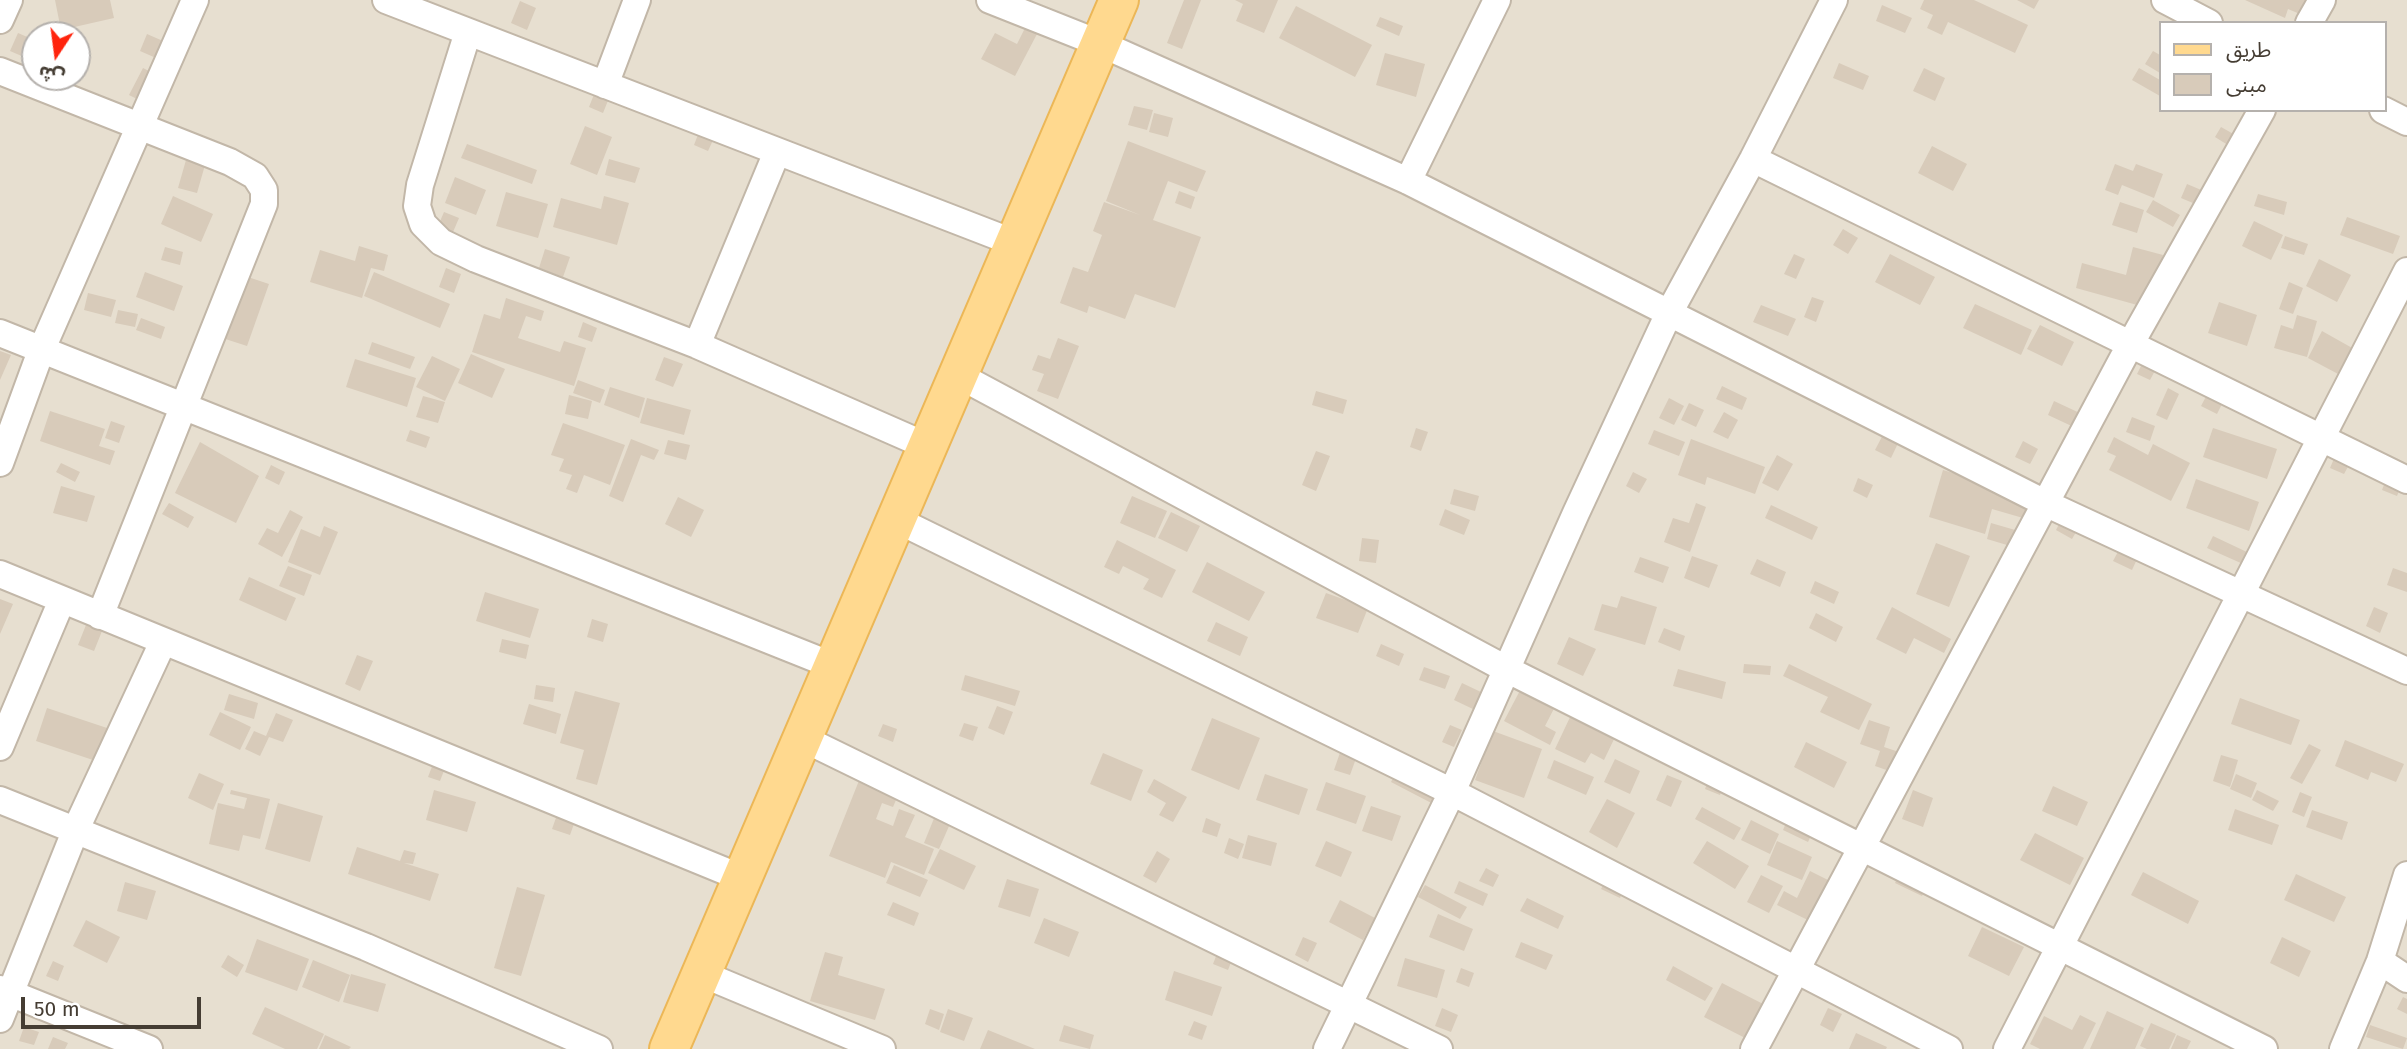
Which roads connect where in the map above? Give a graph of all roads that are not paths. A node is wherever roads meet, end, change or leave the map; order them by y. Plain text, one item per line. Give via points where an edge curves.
1 (9, 0) edge
2 (195, 0) edge
3 (386, 0) edge
4 (638, 0) edge
5 (990, 0) edge
6 (1119, 0) edge
7 (1497, 0) edge
8 (1834, 0) edge
9 (2322, 0) edge
10 (2176, 2) edge
11 (0, 20) edge
12 (2206, 21) edge
13 (2310, 21) edge
14 (468, 32) junction
15 (1101, 44) junction
16 (0, 71) edge
17 (605, 85) junction
18 (2261, 112) edge
19 (2386, 112) edge
20 (2407, 122) edge
21 (139, 129) junction
22 (777, 152) junction
23 (1754, 159) junction
24 (1408, 181) junction
25 (1015, 243) junction
26 (2407, 271) edge
27 (1670, 313) junction
28 (0, 333) edge
29 (2131, 343) junction
30 (697, 345) junction
31 (41, 351) junction
32 (958, 375) junction
33 (183, 407) junction
34 (2322, 436) junction
35 (927, 446) junction
36 (0, 463) edge
37 (2407, 480) edge
38 (2047, 504) junction
39 (895, 519) junction
40 (0, 574) edge
41 (2242, 593) junction
42 (62, 600) junction
43 (100, 616) junction
44 (163, 642) junction
45 (834, 666) junction
46 (1506, 669) junction
47 (2407, 671) edge
48 (802, 738) junction
49 (0, 747) edge
50 (1452, 792) junction
51 (0, 800) edge
52 (76, 829) junction
53 (1862, 850) junction
54 (2407, 875) edge
55 (742, 878) junction
56 (2060, 946) junction
57 (2380, 961) junction
58 (1799, 969) junction
59 (700, 973) junction
60 (2407, 979) edge
61 (5, 991) edge
62 (1348, 1003) junction
63 (0, 1019) edge
64 (149, 1049) edge
65 (599, 1049) edge
66 (669, 1049) edge
67 (882, 1049) edge
68 (1327, 1049) edge
69 (1439, 1049) edge
70 (1754, 1049) edge
71 (1949, 1049) edge
72 (2007, 1049) edge
73 (2264, 1049) edge
74 (2343, 1049) edge

1 - 11 street
2 - 21 street
3 - 14 street
4 - 17 street
5 - 15 street
6 - 15 main road
7 - 24 street
8 - 23 street
9 - 13 street
10 - 12 street
14 - 17 street
14 - 30 street via 420,185 417,206 423,224 441,242 476,259
15 - 24 street
15 - 25 main road
16 - 21 street
17 - 22 street
18 - 29 street
19 - 20 street
21 - 31 street
21 - 33 street via 230,162 255,176 264,190 264,204
22 - 25 street
22 - 30 street
23 - 27 street
23 - 29 street
24 - 27 street
25 - 32 main road
26 - 34 street
27 - 38 street
27 - 46 street
28 - 31 street
29 - 34 street
29 - 38 street
30 - 35 street
31 - 33 street
31 - 36 street
32 - 35 main road
32 - 46 street
33 - 43 street
33 - 45 street
34 - 37 street
34 - 41 street
35 - 39 main road
38 - 41 street
38 - 53 street
39 - 45 main road
39 - 50 street
40 - 42 street
41 - 47 street
41 - 56 street
42 - 43 street
42 - 49 street
43 - 44 street
44 - 52 street
44 - 55 street
45 - 48 main road
46 - 50 street
46 - 53 street
48 - 55 main road
48 - 62 street
50 - 58 street
50 - 62 street
51 - 52 street
52 - 61 street
52 - 65 street via 366,947
53 - 56 street
53 - 58 street
54 - 57 street
55 - 59 main road
56 - 72 street
56 - 73 street
57 - 60 street
57 - 74 street
58 - 70 street
58 - 71 street
59 - 66 main road
59 - 67 street
61 - 63 street
61 - 64 street
62 - 68 street
62 - 69 street

